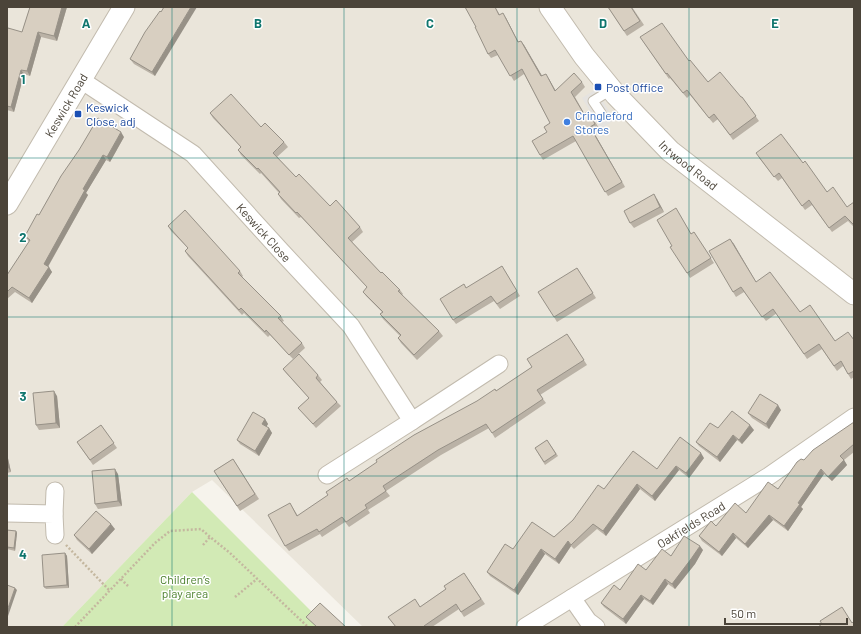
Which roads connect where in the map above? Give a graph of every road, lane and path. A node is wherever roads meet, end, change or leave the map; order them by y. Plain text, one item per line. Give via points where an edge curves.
1 (124, 7) edge
2 (550, 7) edge
3 (81, 80) junction
4 (611, 90) junction
5 (601, 113) dead end
6 (7, 204) edge
7 (854, 294) edge
8 (500, 364) dead end
9 (854, 417) edge
10 (412, 421) junction
11 (327, 475) dead end
12 (55, 491) dead end
13 (7, 513) edge
14 (54, 514) junction
15 (55, 535) joint
16 (210, 537) junction
17 (203, 545) dead end
18 (257, 579) junction
19 (121, 580) junction
20 (128, 586) dead end
21 (110, 591) junction
22 (235, 597) dead end
23 (572, 598) junction
24 (75, 627) edge
25 (308, 627) edge
26 (525, 627) edge
27 (596, 627) edge

1 - 3 street, Keswick Road
2 - 4 street, Intwood Road
3 - 6 street, Keswick Road
3 - 10 street, Keswick Close via 193,154 351,326
4 - 5 lane via 593,101
4 - 7 street, Intwood Road via 670,151
8 - 10 street
9 - 23 street, Oakfields Road via 769,476
10 - 11 street
12 - 14 street
13 - 14 street
14 - 15 street
15 - 21 path
16 - 17 path
16 - 18 path
16 - 19 path via 201,529 170,531 155,543
18 - 22 path
18 - 25 path
19 - 20 path
19 - 21 path
21 - 24 path
23 - 26 street, Oakfields Road
23 - 27 street via 588,621

